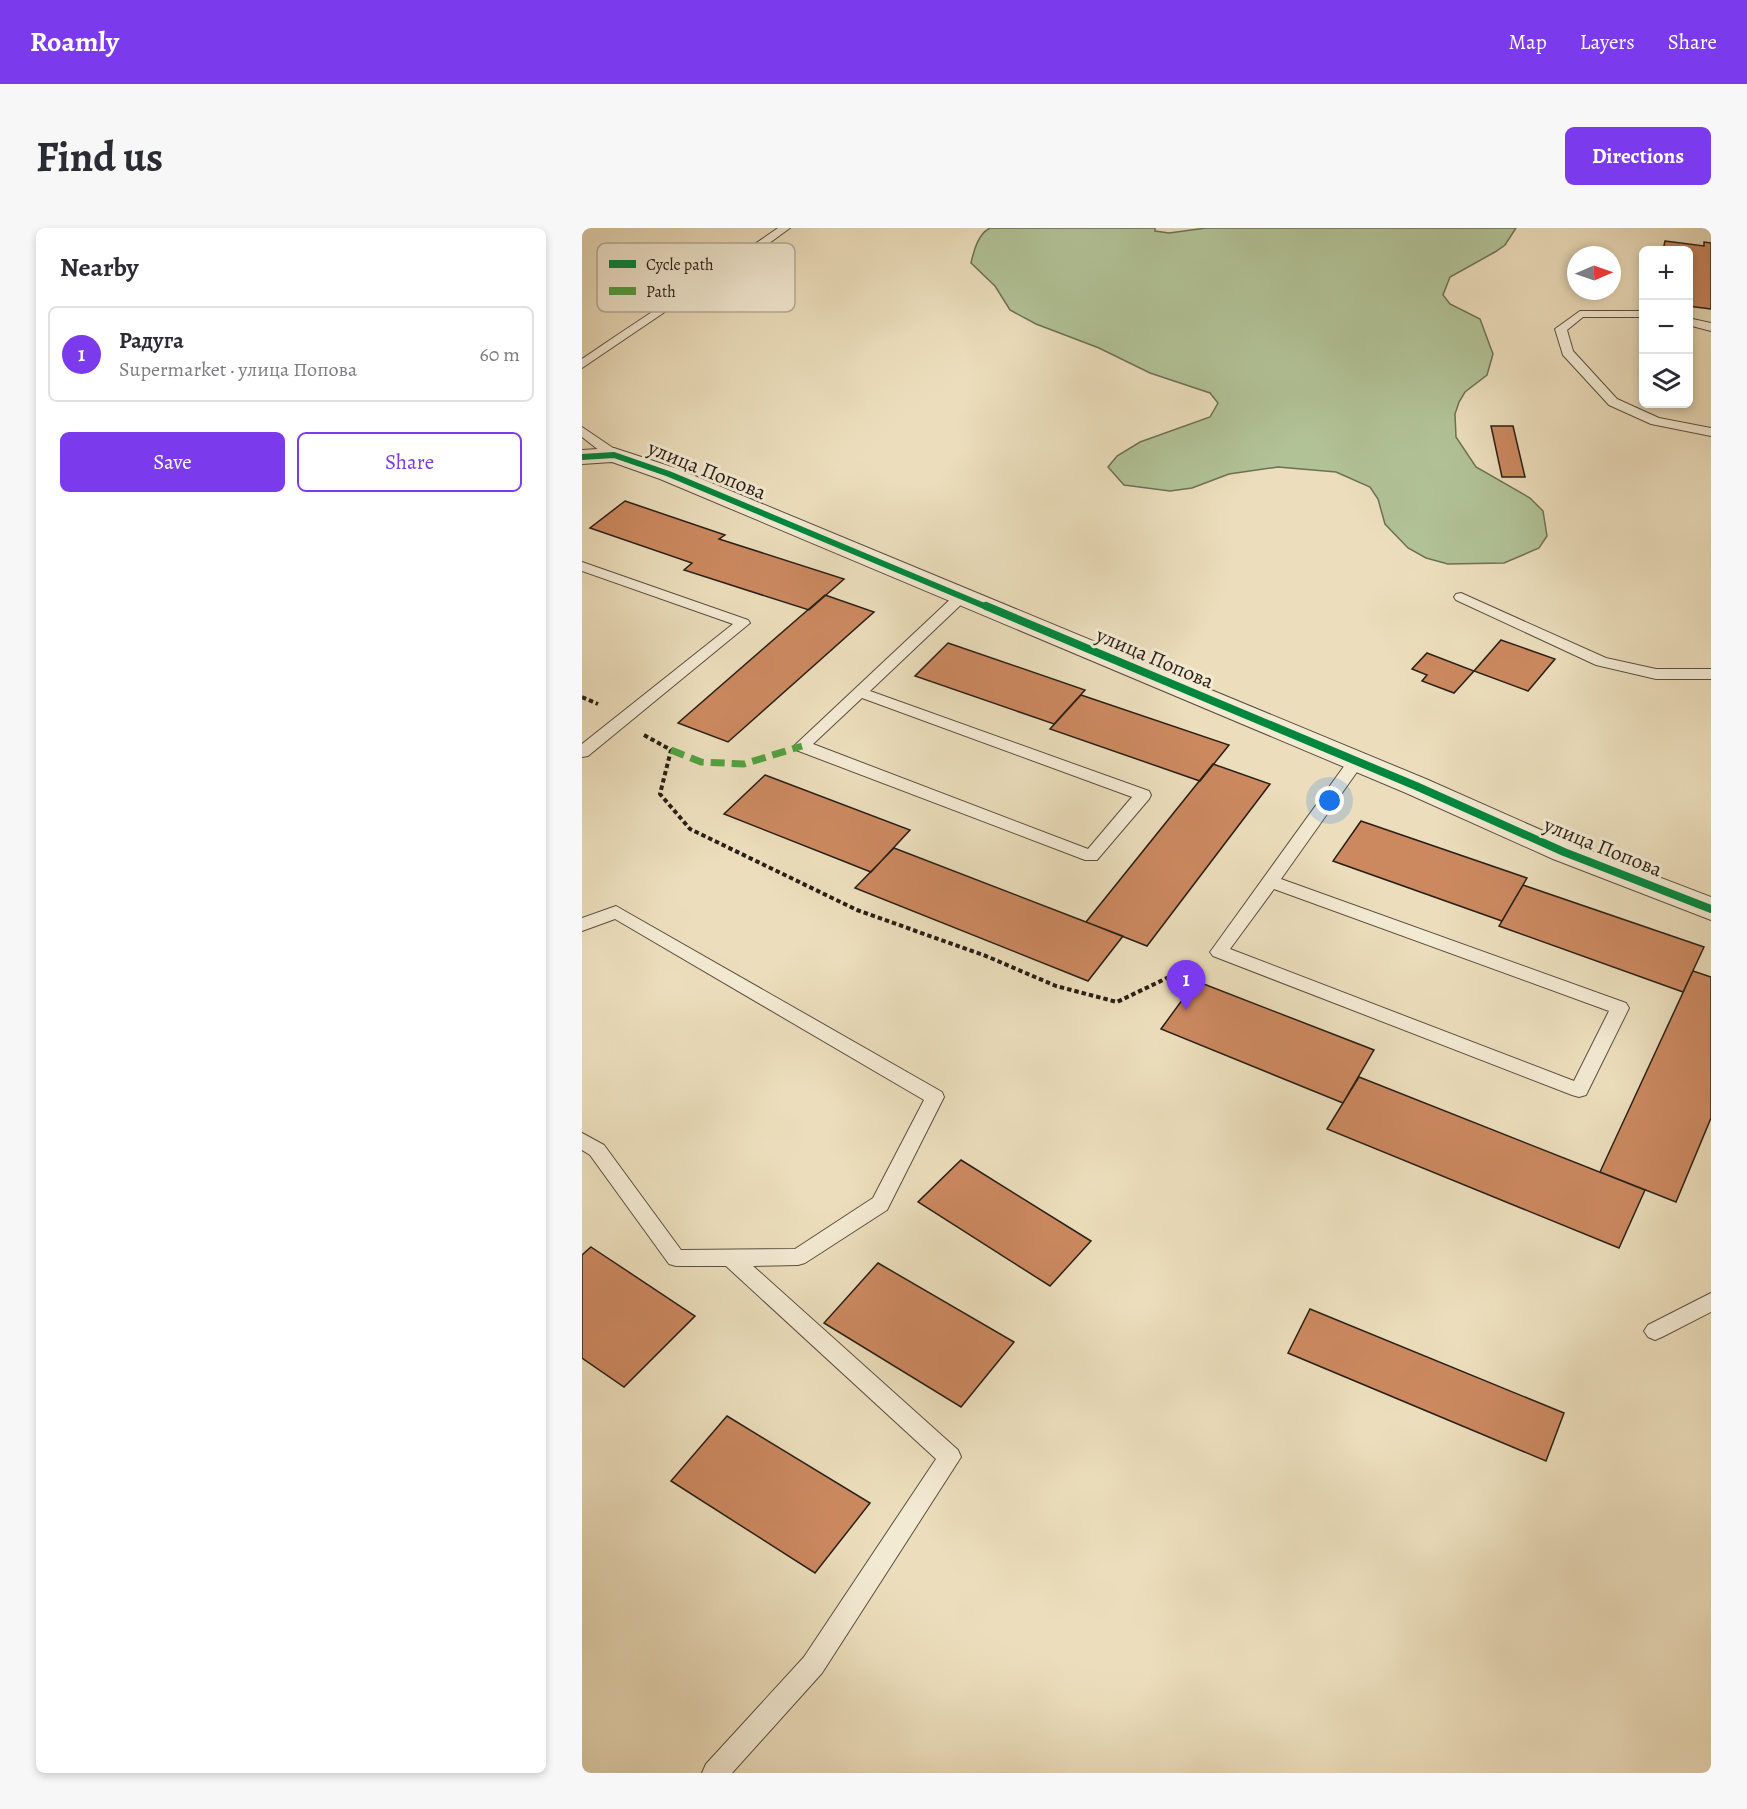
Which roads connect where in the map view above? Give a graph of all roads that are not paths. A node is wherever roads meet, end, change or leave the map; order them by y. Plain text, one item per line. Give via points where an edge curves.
1 (785, 228) edge
2 (764, 243) edge
3 (658, 312) edge
4 (1639, 314) edge
5 (1693, 322) edge
6 (1711, 327) edge
7 (582, 364) edge
8 (582, 430) edge
9 (1711, 432) edge
10 (614, 455) junction
11 (582, 457) edge
12 (582, 566) edge
13 (962, 596) junction
14 (1461, 597) dead end
15 (1711, 674) edge
16 (859, 692) junction
17 (582, 752) edge
18 (1356, 762) junction
19 (1270, 881) junction
20 (1711, 909) edge
21 (582, 925) edge
22 (582, 1140) edge
23 (731, 1258) junction
24 (1711, 1302) edge
25 (1655, 1331) dead end
26 (715, 1773) edge

1 - 2 lane
3 - 7 lane
4 - 9 lane via 1580,314 1561,329 1567,352 1613,402 1655,422
5 - 6 lane
8 - 10 lane
10 - 11 street, улица Попова
10 - 13 street, улица Попова via 658,469
12 - 17 lane via 743,623
13 - 16 lane
13 - 18 street, улица Попова
14 - 15 lane via 1601,662 1656,674
16 - 16 lane via 1121,787 1143,795 1091,856 802,746
18 - 19 lane
18 - 20 street, улица Попова via 1564,852
19 - 19 lane via 1620,1008 1579,1090 1219,952
21 - 23 lane via 616,912 935,1097 879,1204 798,1257
22 - 23 lane via 597,1150 676,1258
23 - 26 lane via 950,1457 813,1665
24 - 25 lane

